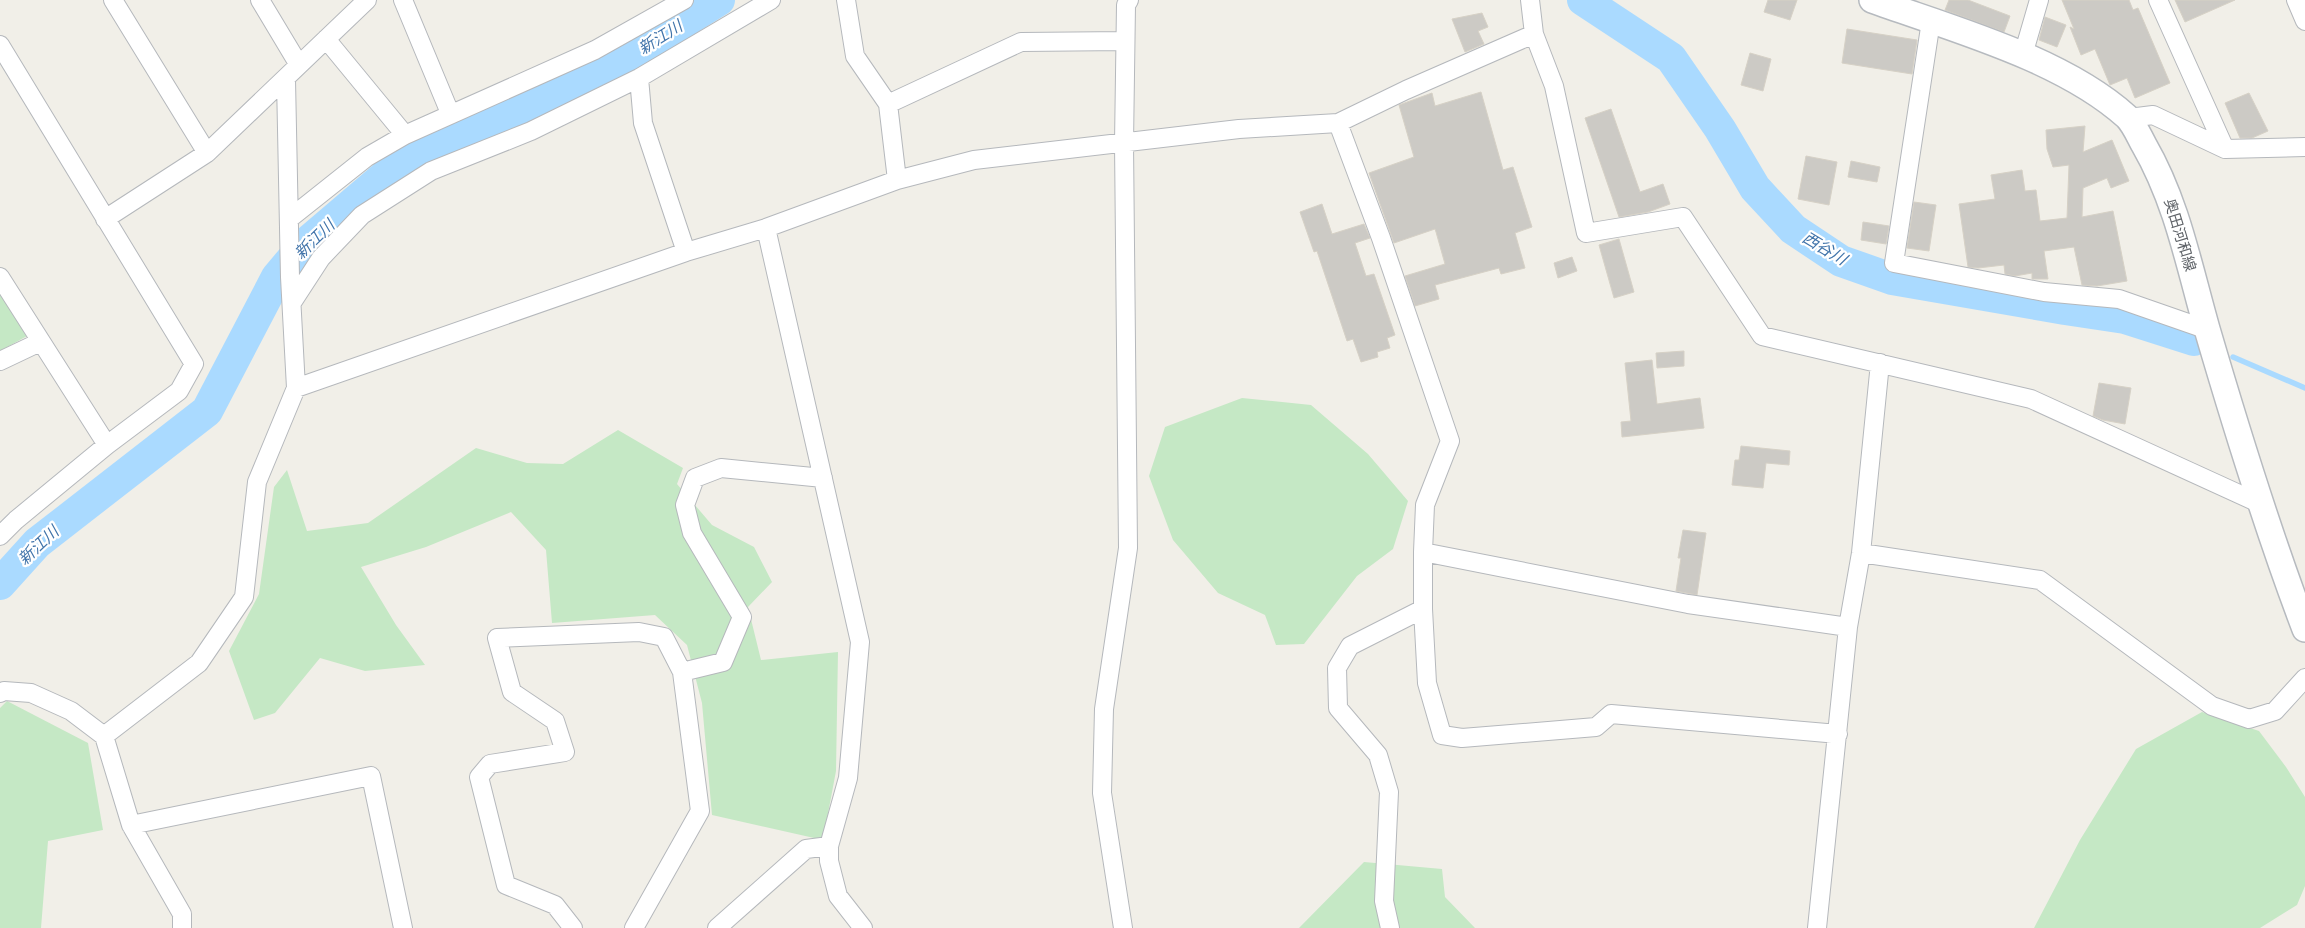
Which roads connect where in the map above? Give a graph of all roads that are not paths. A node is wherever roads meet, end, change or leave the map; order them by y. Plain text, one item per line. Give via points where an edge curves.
1 (114, 0) edge
2 (260, 0) edge
3 (367, 0) edge
4 (404, 0) edge
5 (684, 0) edge
6 (771, 0) edge
7 (846, 0) edge
8 (1129, 0) edge
9 (1530, 0) edge
10 (1872, 0) edge
11 (2039, 0) edge
12 (2158, 0) edge
13 (2296, 0) edge
14 (1931, 21) junction
15 (2305, 21) edge
16 (1534, 34) junction
17 (326, 40) junction
18 (1125, 41) junction
19 (0, 46) edge
20 (2023, 55) junction
21 (299, 65) junction
22 (639, 78) junction
23 (286, 80) junction
24 (888, 104) junction
25 (450, 113) junction
26 (2129, 118) junction
27 (1338, 123) junction
28 (405, 135) junction
29 (1124, 143) junction
30 (2305, 146) edge
31 (2225, 149) junction
32 (207, 153) junction
33 (896, 180) junction
34 (105, 219) junction
35 (289, 219) junction
36 (766, 228) junction
37 (686, 252) junction
38 (0, 277) edge
39 (293, 301) junction
40 (2208, 330) junction
41 (40, 342) junction
42 (0, 361) edge
43 (1880, 363) junction
44 (296, 388) junction
45 (107, 446) junction
46 (823, 478) junction
47 (2263, 505) junction
48 (0, 512) edge
49 (16, 520) junction
50 (0, 536) edge
51 (1423, 552) junction
52 (1861, 553) junction
53 (1423, 609) junction
54 (1848, 627) junction
55 (2305, 629) edge
56 (682, 672) junction
57 (2305, 678) edge
58 (0, 693) edge
59 (1838, 734) junction
60 (104, 736) junction
61 (130, 825) junction
62 (830, 846) junction
63 (182, 928) edge
64 (403, 928) edge
65 (572, 928) edge
66 (634, 928) edge
67 (717, 928) edge
68 (863, 928) edge
69 (1123, 928) edge
70 (1390, 928) edge
71 (1816, 928) edge

1 - 32 street
2 - 21 street
3 - 17 street
4 - 25 street
5 - 25 street via 596,50
6 - 22 street
7 - 24 street via 855,56
8 - 18 street via 1126,5
9 - 16 street
10 - 14 main road, 奥田河和線
11 - 20 street
12 - 31 street
13 - 15 street
14 - 20 main road, 奥田河和線
14 - 40 street via 1894,263 2044,292 2119,299
16 - 27 street
16 - 43 street via 1554,86 1586,233 1683,217 1762,336
17 - 21 street
17 - 28 street
18 - 24 street via 1021,42
18 - 29 street
19 - 34 street
20 - 26 main road, 奥田河和線 via 2089,88
21 - 23 street
22 - 37 street via 643,123
22 - 39 street via 530,131 431,171 362,215 322,258
23 - 32 street
23 - 35 street
24 - 33 street
25 - 28 street
26 - 31 street via 2153,115
26 - 40 main road, 奥田河和線 via 2175,212
27 - 29 street via 1239,129
27 - 51 street via 1450,441 1425,505
28 - 35 street via 367,157
29 - 33 street via 974,160
29 - 69 street via 1128,548 1104,709 1102,793
30 - 31 street
32 - 34 street
33 - 36 street
34 - 45 street via 194,364 179,391
35 - 39 street
36 - 37 street
36 - 46 street
37 - 44 street
38 - 41 street
39 - 44 street
40 - 47 main road, 奥田河和線
41 - 42 street
41 - 45 street
43 - 47 street via 2031,399
43 - 52 street
44 - 60 street via 257,482 244,597 199,663
45 - 49 street
46 - 56 street via 721,468 695,478 685,505 692,533 742,617 723,662
46 - 62 street via 860,642 848,778
47 - 55 main road, 奥田河和線
48 - 49 street
49 - 50 street
51 - 53 street
51 - 54 street via 1688,604
52 - 54 street
52 - 57 street via 2040,580 2212,706 2249,719 2275,711
53 - 59 street via 1427,683 1442,735 1462,738 1596,727 1611,714
53 - 70 street via 1350,646 1337,668 1338,708 1378,755 1390,792 1384,901
54 - 59 street
56 - 65 street via 664,637 639,632 497,638 512,692 556,721 565,752 490,764 479,777 506,885 555,905
56 - 66 street via 700,812
58 - 60 street via 31,693 71,711
59 - 71 street
60 - 61 street
61 - 63 street via 182,914
61 - 64 street via 371,776
62 - 67 street via 806,849
62 - 68 street via 829,861 838,896

